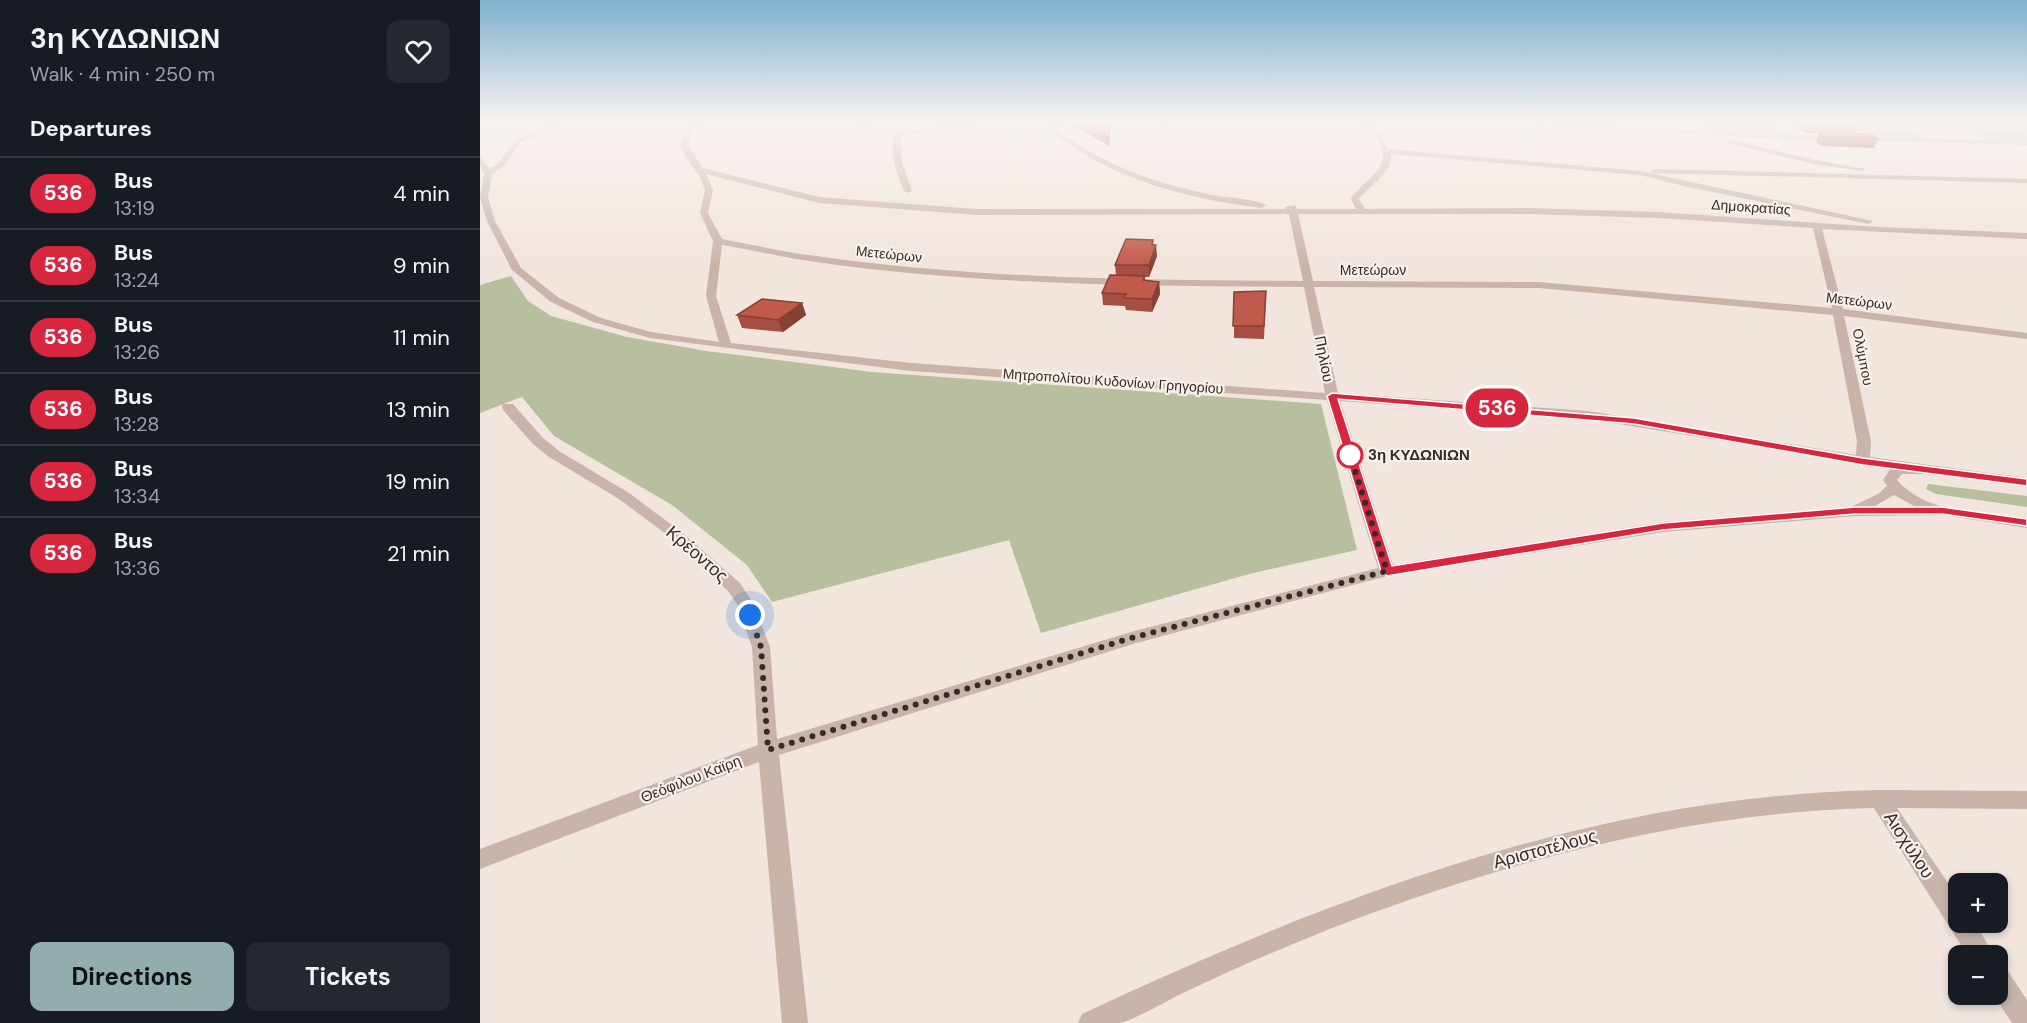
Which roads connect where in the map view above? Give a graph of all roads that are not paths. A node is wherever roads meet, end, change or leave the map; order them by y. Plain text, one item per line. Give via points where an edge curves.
1 (701, 170) edge
2 (493, 171) edge
3 (704, 171) edge
4 (901, 171) edge
5 (1121, 171) edge
6 (1381, 171) edge
7 (1614, 171) edge
8 (1873, 171) edge
9 (488, 173) joint
10 (1640, 173) junction
11 (1916, 177) junction
12 (2027, 181) edge
13 (908, 191) dead end
14 (1361, 210) junction
15 (1293, 213) junction
16 (1817, 225) junction
17 (1907, 231) junction
18 (2027, 236) edge
19 (718, 241) junction
20 (1309, 283) junction
21 (1838, 312) junction
22 (2027, 336) edge
23 (726, 346) junction
24 (1332, 396) junction
25 (508, 407) dead end
26 (1845, 458) junction
27 (1863, 461) junction
28 (1916, 467) junction
29 (2027, 475) edge
30 (1984, 477) junction
31 (2027, 482) edge
32 (1892, 484) junction
33 (1855, 511) junction
34 (1942, 511) junction
35 (2027, 523) edge
36 (1387, 571) junction
37 (768, 750) junction
38 (1880, 800) junction
39 (2027, 800) edge
40 (480, 859) edge
41 (1948, 903) edge
42 (2008, 994) edge
43 (795, 1023) edge
44 (1092, 1023) edge
45 (2027, 1023) edge

1 - 19 street via 710,190 704,213
2 - 9 street
3 - 15 street, Δημοκρατίας via 806,197 921,209 999,213
4 - 13 street
5 - 15 street, Δημοκρατίας via 1246,204 1292,207
6 - 14 street via 1357,195
7 - 10 street
8 - 11 street
9 - 23 street, Μητροπολίτου Κυδονίων Γρηγορίου via 484,197 506,250 517,270 555,300 597,320 650,335
10 - 11 street
10 - 17 street
11 - 12 street
14 - 15 street, Δημοκρατίας
14 - 16 street, Δημοκρατίας via 1637,214
15 - 20 street, Πηλίου
16 - 17 street, Δημοκρατίας
16 - 21 street, Ολύμπου
17 - 18 street, Δημοκρατίας
19 - 20 street, Μετεώρων via 826,261 1025,279
19 - 23 street via 711,296
20 - 21 street, Μετεώρων via 1539,285
20 - 24 street, Πηλίου
21 - 22 street, Μετεώρων
21 - 27 street, Ολύμπου via 1864,441
23 - 24 street, Μητροπολίτου Κυδονίων Γρηγορίου via 911,367
24 - 26 street, Μητροπολίτου Κυδονίων Γρηγορίου via 1611,418
24 - 36 street, Πηλίου
25 - 37 street, Κρέοντος via 546,447 658,521 734,587 745,603 761,647
26 - 27 street, Μητροπολίτου Κυδονίων Γρηγορίου
26 - 32 street, Μητροπολίτου Κυδονίων Γρηγορίου
27 - 28 street, Μητροπολίτου Κυδονίων Γρηγορίου
28 - 30 street, Μητροπολίτου Κυδονίων Γρηγορίου
28 - 32 street, Θεόφιλου Καϊρη via 1896,470 1891,474
29 - 30 street
30 - 31 street
32 - 33 street, Θεόφιλου Καϊρη via 1883,497
32 - 34 street, Μητροπολίτου Κυδονίων Γρηγορίου via 1912,501
33 - 34 street, Θεόφιλου Καϊρη
33 - 36 street, Θεόφιλου Καϊρη via 1663,527
34 - 35 street
36 - 37 street, Θεόφιλου Καϊρη via 1131,638
37 - 40 street, Θεόφιλου Καϊρη
37 - 43 street, Κρέοντος
38 - 39 street, Αριστοτέλους
38 - 41 street, Αισχύλου
38 - 44 street, Αριστοτέλους via 1790,803 1704,814 1547,848 1385,898 1263,945
42 - 45 street

